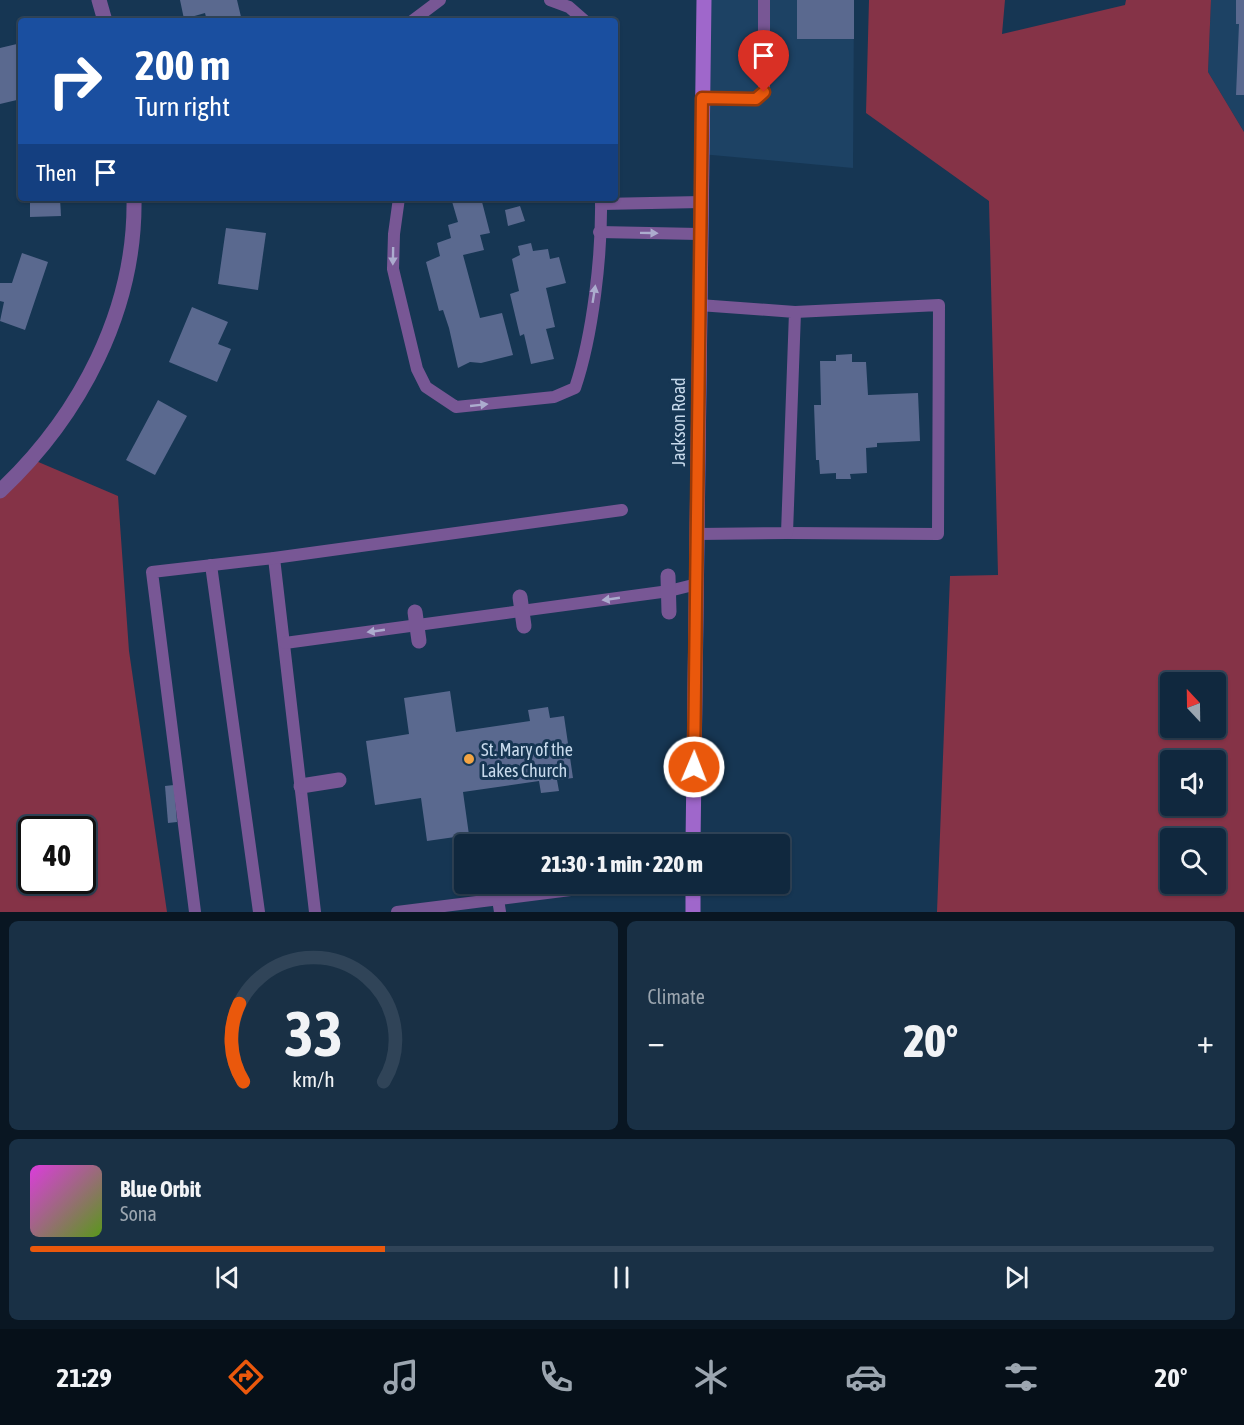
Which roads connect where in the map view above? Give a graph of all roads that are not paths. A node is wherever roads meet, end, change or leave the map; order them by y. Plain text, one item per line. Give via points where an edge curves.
1 (99, 0) edge
2 (440, 0) edge
3 (550, 0) edge
4 (704, 0) edge
5 (764, 0) edge
6 (104, 18) edge
7 (416, 18) edge
8 (582, 18) edge
9 (702, 98) junction
10 (134, 201) edge
11 (399, 201) edge
12 (601, 201) edge
13 (701, 202) junction
14 (599, 232) junction
15 (699, 234) junction
16 (699, 305) junction
17 (795, 312) junction
18 (0, 491) edge
19 (622, 510) dead end
20 (787, 533) junction
21 (697, 534) junction
22 (274, 558) junction
23 (211, 565) junction
24 (669, 584) junction
25 (697, 584) junction
26 (669, 612) dead end
27 (285, 643) junction
28 (339, 780) dead end
29 (301, 786) junction
30 (693, 834) edge
31 (564, 894) edge
32 (693, 894) edge
33 (499, 906) edge
34 (195, 912) edge
35 (259, 912) edge
36 (315, 912) edge
37 (397, 912) edge
38 (693, 912) edge

1 - 6 street
2 - 7 lane
3 - 8 lane via 569,7
4 - 9 street, Jackson Road
5 - 9 lane via 764,92 756,99
9 - 13 street, Jackson Road
10 - 18 street via 127,268 99,359 81,395 56,429
11 -> 14 lane via 393,269 417,369 426,387 456,407 554,397 575,388 582,369 596,279
12 - 13 lane
12 - 14 lane
13 - 15 street, Jackson Road
14 -> 15 lane
15 - 16 street, Jackson Road
16 - 17 lane
16 - 21 street, Jackson Road
17 - 20 lane
17 - 20 lane via 939,305 938,534
19 - 22 lane
20 - 21 lane
21 - 25 street, Jackson Road
22 - 23 lane
22 - 27 lane
23 - 34 lane via 152,572
23 - 35 lane
24 - 25 lane
24 - 26 street
24 -> 27 lane via 522,611
25 - 30 street, Jackson Road
27 - 29 lane
28 - 29 street
29 - 36 lane
31 - 33 lane
32 - 38 street
33 - 37 lane

